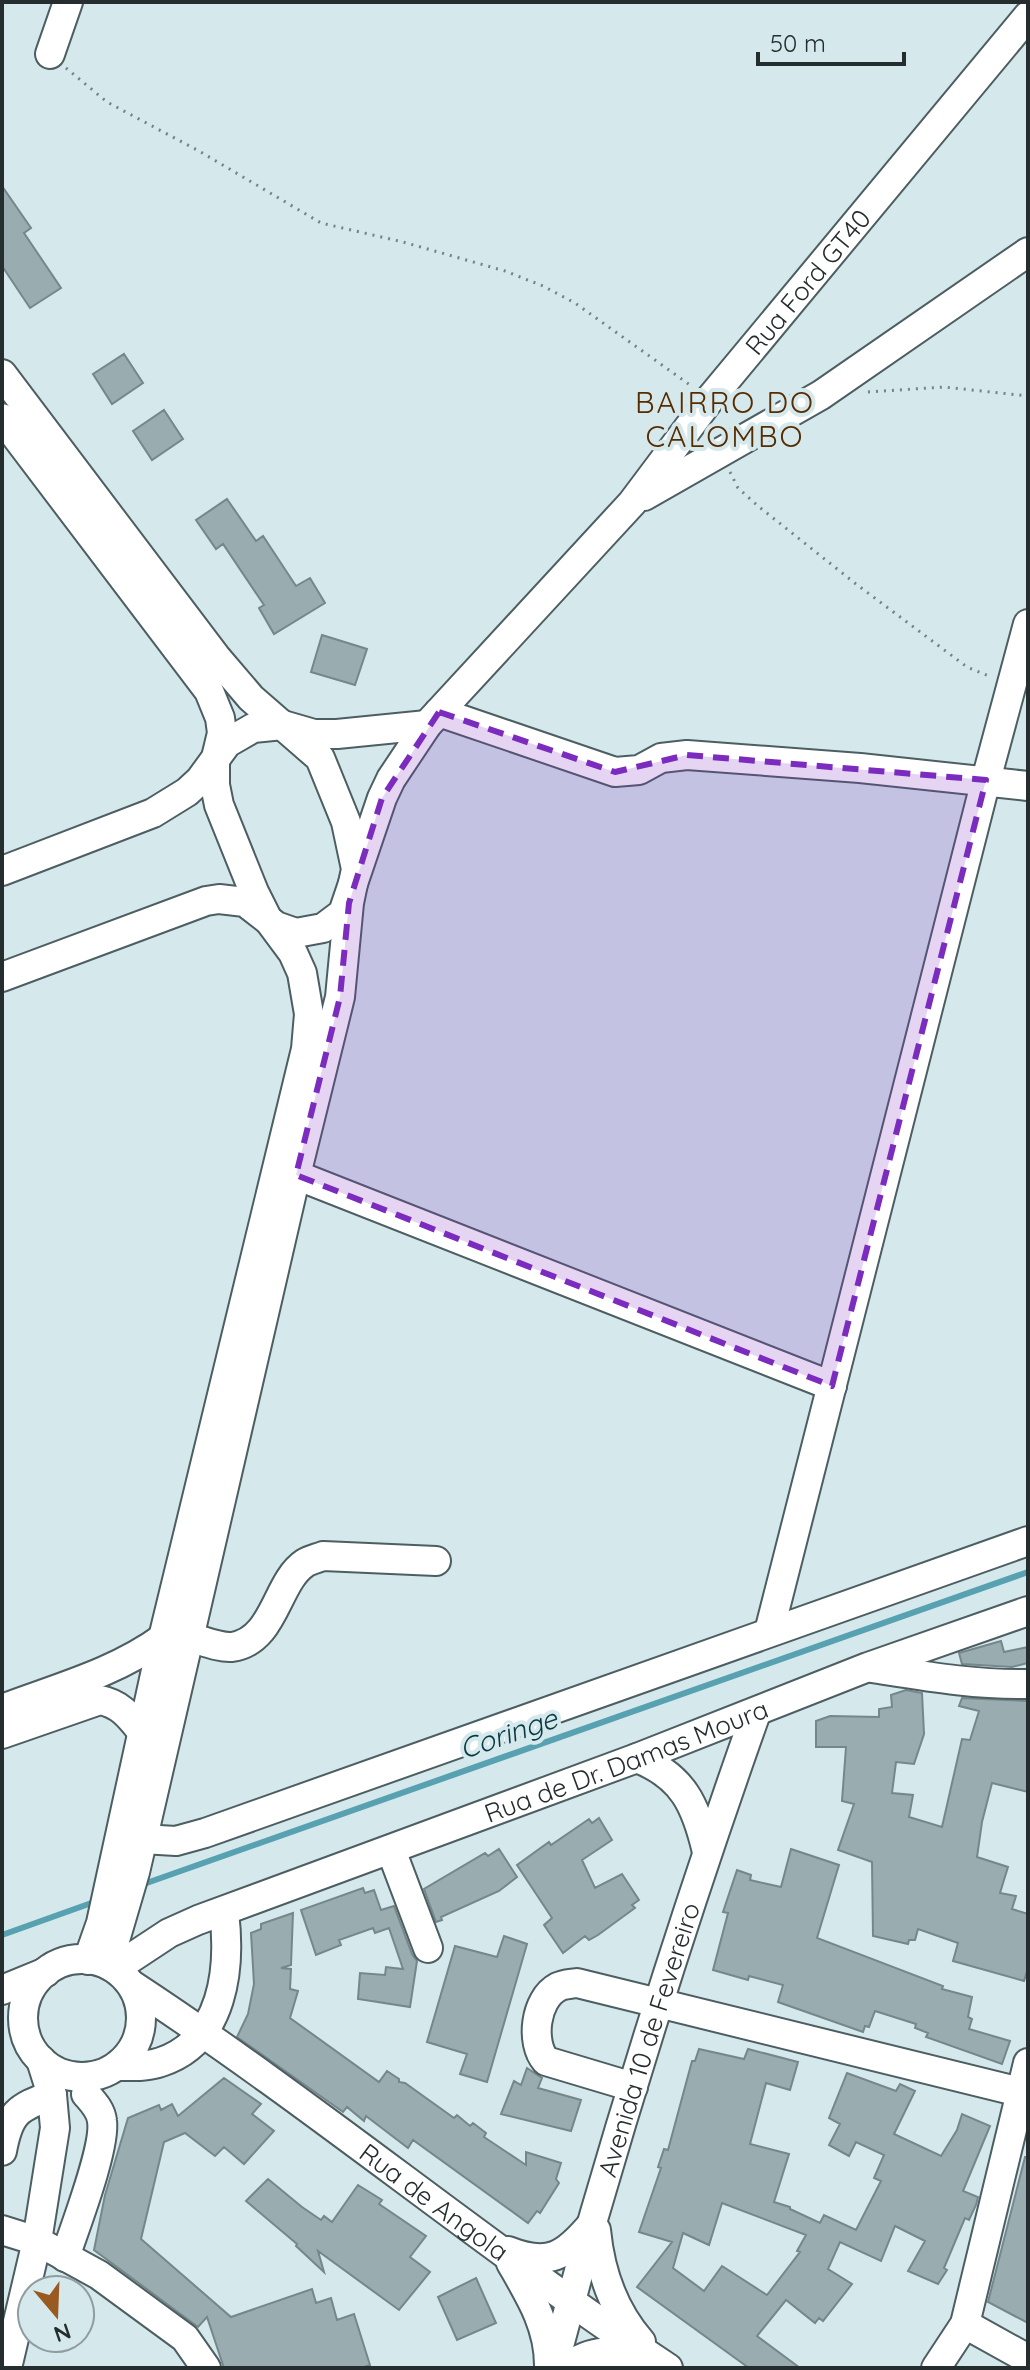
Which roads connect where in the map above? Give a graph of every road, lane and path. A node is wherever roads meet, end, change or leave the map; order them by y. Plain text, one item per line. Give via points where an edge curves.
1 (68, 2) edge
2 (1028, 16) edge
3 (50, 54) joint
4 (1028, 252) edge
5 (2, 374) edge
6 (868, 392) dead end
7 (1028, 396) edge
8 (710, 399) junction
9 (2, 418) edge
10 (720, 452) junction
11 (632, 503) junction
12 (1028, 624) edge
13 (1011, 686) junction
14 (433, 719) junction
15 (283, 725) junction
16 (215, 762) junction
17 (986, 780) junction
18 (1028, 786) edge
19 (2, 871) edge
20 (349, 903) junction
21 (267, 918) junction
22 (2, 977) edge
23 (296, 1175) junction
24 (832, 1386) junction
25 (1028, 1541) edge
26 (436, 1561) dead end
27 (1028, 1611) edge
28 (769, 1632) junction
29 (176, 1637) junction
30 (868, 1667) junction
31 (1028, 1684) edge
32 (2, 1709) edge
33 (756, 1713) junction
34 (143, 1733) junction
35 (2, 1734) edge
36 (637, 1758) junction
37 (142, 1839) junction
38 (391, 1850) junction
39 (707, 1852) junction
40 (123, 1873) junction
41 (224, 1912) junction
42 (428, 1948) dead end
43 (111, 1969) junction
44 (46, 1971) junction
45 (2, 1990) edge
46 (659, 2002) junction
47 (2, 2030) edge
48 (204, 2032) junction
49 (37, 2056) junction
50 (1028, 2063) edge
51 (102, 2077) junction
52 (633, 2087) junction
53 (1024, 2093) edge
54 (52, 2095) junction
55 (55, 2128) junction
56 (2, 2151) edge
57 (593, 2219) junction
58 (2, 2230) edge
59 (37, 2241) junction
60 (501, 2250) junction
61 (65, 2257) junction
62 (571, 2302) junction
63 (965, 2324) junction
64 (1028, 2359) edge
65 (663, 2365) edge
66 (7, 2368) edge
67 (206, 2368) edge
68 (551, 2368) edge
69 (567, 2368) edge
70 (936, 2368) edge

1 - 3 street
2 - 8 street, Rua Ford GT40
3 - 8 path via 107,102 321,223 476,262 543,286
4 - 10 street via 821,395
5 - 15 street via 216,657
6 - 7 path via 944,387
8 - 11 street, Rua Ford GT40
9 - 16 street via 209,691 222,733
10 - 11 street
10 - 13 path via 738,488 758,506 967,667
11 - 14 street, Rua Ford GT40
12 - 13 street
13 - 17 street
14 - 15 street via 337,734
14 - 17 street via 615,772 687,755
14 - 20 street, Rua Ford GT40 via 382,798
15 - 16 street via 244,732 227,743
15 - 20 street via 320,758 339,799 356,869
16 - 19 street via 187,792 153,813
16 - 21 street via 226,827
17 - 18 street
17 - 24 street
20 - 21 street via 335,921 308,932 285,930
20 - 23 street via 340,997
21 - 22 street via 245,902 206,901
21 - 29 street via 302,973 309,1014 306,1049
23 - 24 street
23 - 29 street
24 - 28 street
25 - 28 street
26 - 29 street via 323,1556 296,1572 269,1619 243,1644 229,1648
27 - 30 street, Rua de Dr. Damas Moura
28 - 37 street via 205,1833 176,1841
29 - 32 street via 112,1668
29 - 34 street
29 - 37 street
30 - 31 street via 940,1679
30 - 33 street, Rua de Dr. Damas Moura
33 - 36 street, Rua de Dr. Damas Moura
33 - 39 street, Avenida 10 de Fevereiro
34 - 35 street via 123,1709 100,1700
34 - 40 street
36 - 38 street, Rua de Dr. Damas Moura
36 - 39 street via 682,1788 698,1816
37 - 40 street
38 - 41 street, Rua de Dr. Damas Moura
38 - 42 street
39 - 46 street, Avenida 10 de Fevereiro
40 - 43 street via 111,1924
41 - 43 street, Rua de Dr. Damas Moura via 169,1933
41 - 48 street via 226,1973
43 - 44 street via 72,1962
43 - 48 street, Rua de Angola
43 - 51 street via 141,2013 140,2028 136,2042
44 - 45 street
44 - 49 street via 25,2002 24,2028
46 - 52 street, Avenida 10 de Fevereiro
46 - 52 street via 577,1983 559,1987 543,2004 535,2038 546,2061
46 - 53 street
47 - 49 street
48 - 51 street via 161,2062
48 - 60 street, Rua de Angola
49 - 51 street via 64,2074
49 - 54 street
50 - 53 street
51 - 55 street
51 - 61 street via 99,2150
52 - 57 street, Avenida 10 de Fevereiro
53 - 63 street
54 - 55 street
54 - 56 street via 13,2115
55 - 59 street
57 - 60 street via 569,2248 541,2259
57 - 62 street, Avenida 10 de Fevereiro
57 - 65 street via 599,2261 616,2304
58 - 59 street
59 - 61 street
59 - 66 street
60 - 62 street, Rua de Angola
60 - 68 street via 542,2320
61 - 67 street via 99,2275 185,2338
62 - 65 street, Rua de Angola
62 - 68 street, Avenida 10 de Fevereiro
63 - 64 street
63 - 70 street
65 - 69 street via 610,2350

